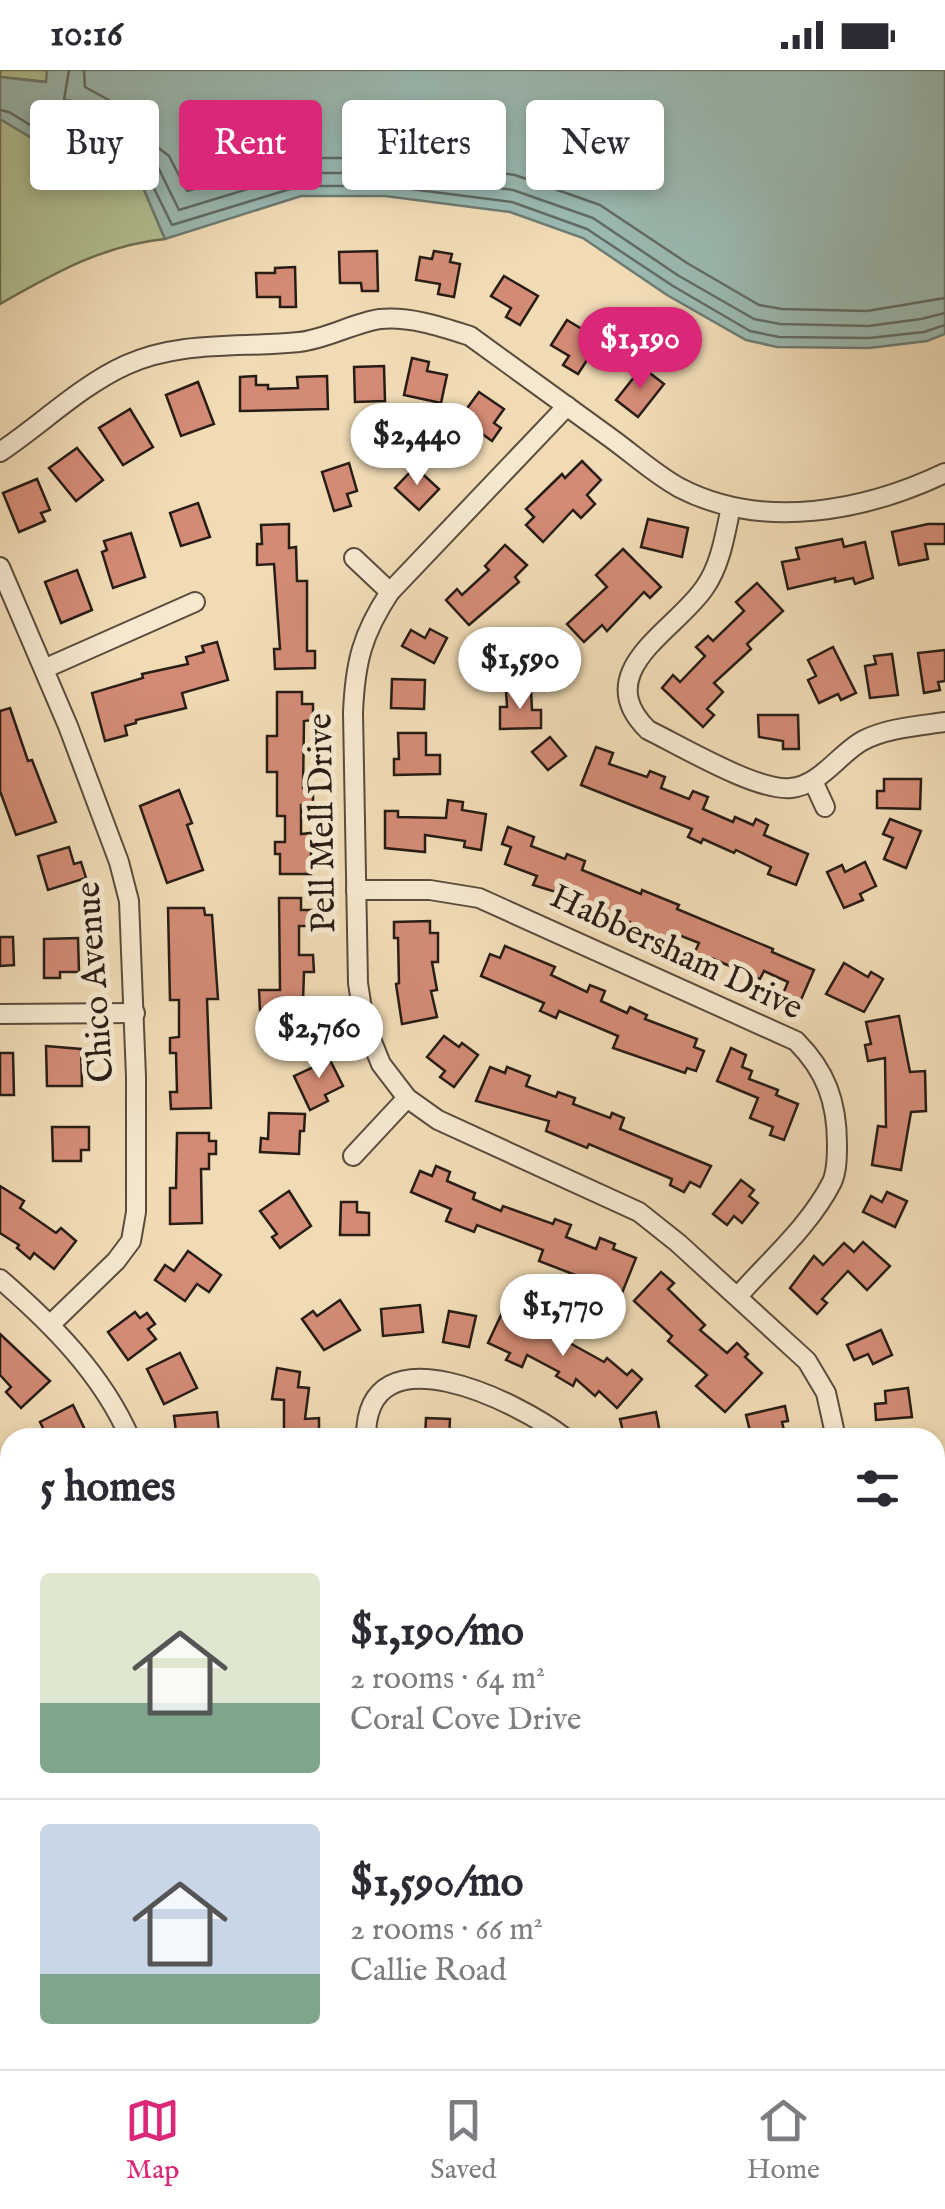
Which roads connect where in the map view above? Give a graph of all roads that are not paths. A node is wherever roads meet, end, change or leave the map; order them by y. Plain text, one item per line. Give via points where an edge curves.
1 (566, 406) junction
2 (0, 452) edge
3 (945, 473) edge
4 (731, 507) junction
5 (354, 558) dead end
6 (0, 567) edge
7 (390, 592) junction
8 (196, 602) dead end
9 (46, 668) junction
10 (945, 722) edge
11 (813, 782) junction
12 (824, 807) dead end
13 (356, 890) junction
14 (135, 1013) junction
15 (0, 1014) edge
16 (408, 1098) junction
17 (352, 1156) dead end
18 (0, 1279) edge
19 (739, 1295) junction
20 (51, 1324) junction
21 (126, 1428) edge
22 (367, 1428) edge
23 (552, 1428) edge
24 (834, 1428) edge

1 - 2 street via 470,336 430,323 381,319 304,342 190,346 127,364
1 - 4 street via 680,488
1 - 7 street, Pell Mell Drive
3 - 4 street via 851,506 784,513
4 - 11 street via 705,589 638,656 629,702 648,730 766,786
5 - 7 street
6 - 9 street, Chico Avenue
7 - 13 street, Pell Mell Drive via 370,623 354,670
8 - 9 street
9 - 14 street, Chico Avenue via 120,862 129,902
10 - 11 street via 864,740
11 - 12 street
13 - 16 street, Pell Mell Drive via 364,1022 381,1064
13 - 19 street, Habbersham Drive via 480,898 796,1041 815,1060 838,1118 834,1178 817,1207
14 - 15 street
14 - 20 street, Chico Avenue via 131,1241
16 - 17 street
16 - 19 street, Pell Mell Drive via 438,1120 638,1212
18 - 20 street
19 - 24 street, Pell Mell Drive via 807,1361 826,1393
20 - 21 street
22 - 23 street via 370,1404 387,1386 408,1378 489,1393

